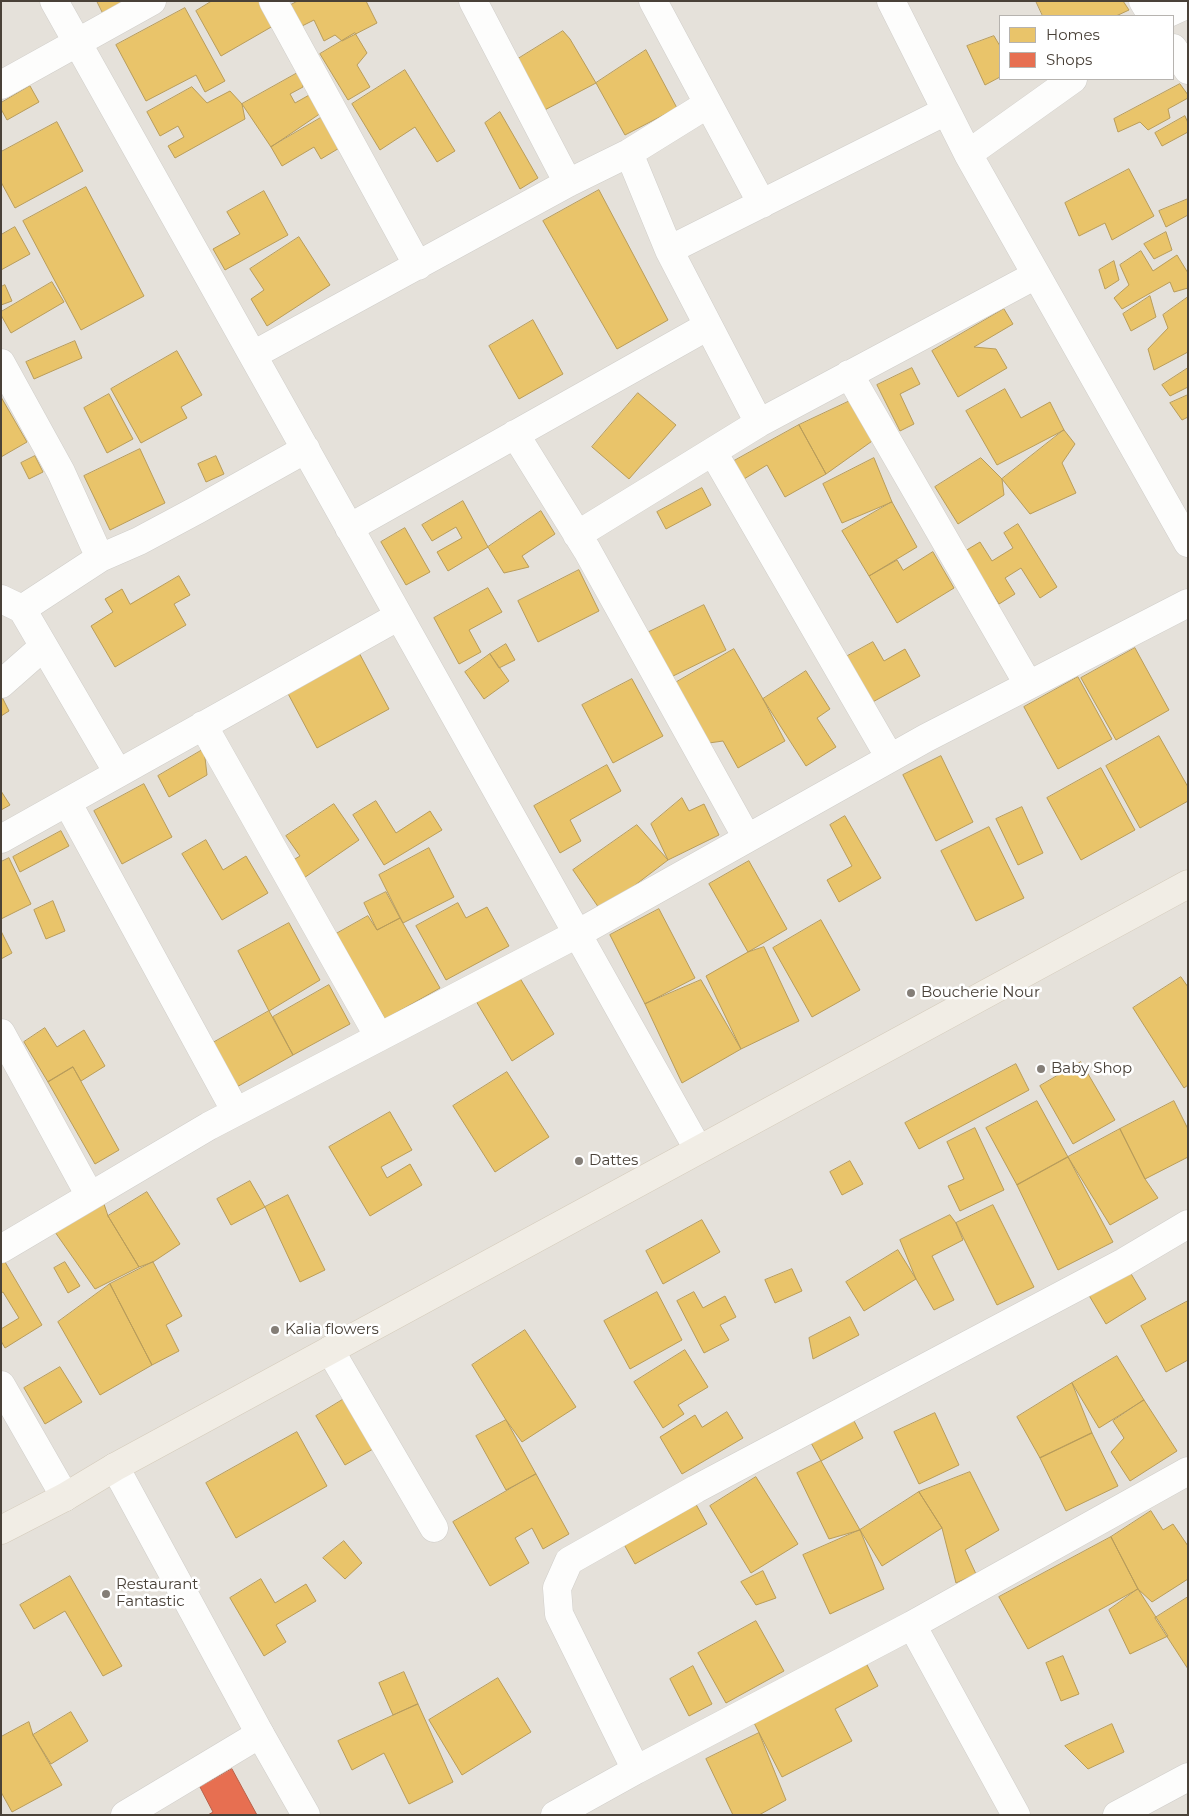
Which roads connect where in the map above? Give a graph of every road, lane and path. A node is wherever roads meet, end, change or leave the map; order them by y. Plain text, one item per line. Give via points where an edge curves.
1 (54, 1) edge
2 (152, 1) edge
3 (273, 1) edge
4 (473, 1) edge
5 (653, 1) edge
6 (891, 1) edge
7 (1143, 1) edge
8 (1188, 4) edge
9 (1151, 15) edge
10 (1164, 15) edge
11 (77, 43) junction
12 (1174, 49) edge
13 (1188, 70) edge
14 (1072, 80) edge
15 (1, 85) edge
16 (708, 104) junction
17 (946, 111) junction
18 (629, 153) junction
19 (968, 154) junction
20 (568, 183) junction
21 (762, 204) junction
22 (669, 250) junction
23 (418, 266) junction
24 (1036, 275) junction
25 (708, 326) junction
26 (253, 355) junction
27 (1, 363) edge
28 (849, 374) junction
29 (759, 423) junction
30 (515, 434) junction
31 (306, 450) junction
32 (712, 452) junction
33 (350, 528) junction
34 (577, 534) junction
35 (1188, 544) edge
36 (100, 558) junction
37 (1188, 603) edge
38 (11, 604) edge
39 (399, 616) junction
40 (43, 647) junction
41 (1, 684) edge
42 (1028, 684) junction
43 (203, 725) junction
44 (890, 758) junction
45 (118, 773) junction
46 (67, 802) junction
47 (747, 838) junction
48 (1, 839) edge
49 (1188, 884) edge
50 (577, 934) junction
51 (1, 1033) edge
52 (379, 1037) junction
53 (236, 1112) junction
54 (698, 1150) junction
55 (90, 1196) junction
56 (1188, 1224) edge
57 (1, 1249) edge
58 (330, 1350) junction
59 (1, 1385) edge
60 (115, 1467) junction
61 (1188, 1471) edge
62 (65, 1497) junction
63 (434, 1528) dead end
64 (1, 1530) edge
65 (912, 1625) junction
66 (260, 1734) junction
67 (636, 1770) junction
68 (1188, 1777) edge
69 (125, 1815) edge
70 (306, 1815) edge
71 (555, 1815) edge
72 (1016, 1815) edge
73 (1117, 1815) edge

1 - 11 street
2 - 11 street
3 - 23 street
4 - 20 street
5 - 16 street
6 - 17 street
7 - 9 street
8 - 10 street
11 - 15 street
11 - 26 street
12 - 13 street
14 - 19 street
16 - 18 street
16 - 21 street
17 - 19 street
17 - 21 street
18 - 20 street
18 - 22 street
19 - 24 street
20 - 23 street
21 - 22 street
22 - 25 street
23 - 26 street
24 - 28 street
24 - 35 street
25 - 29 street
25 - 30 street
26 - 31 street
27 - 36 street via 61,472
28 - 29 street
28 - 42 street
29 - 32 street
30 - 33 street
30 - 34 street
31 - 33 street
31 - 36 street
32 - 34 street
32 - 44 street
33 - 39 street
34 - 47 street
36 - 38 street
37 - 42 street
38 - 40 street
39 - 43 street
39 - 50 street
40 - 41 street
40 - 45 street
42 - 44 street
43 - 45 street
43 - 52 street
44 - 47 street
45 - 46 street
46 - 48 street
46 - 53 street
47 - 50 street
49 - 54 main road
50 - 52 street
50 - 54 street
51 - 55 street
52 - 53 street
53 - 55 street
54 - 58 main road
55 - 57 street
56 - 67 street via 1124,1262 569,1560 557,1588 559,1614
58 - 60 main road
58 - 63 street
59 - 62 street
60 - 62 main road
60 - 66 street
61 - 65 street
62 - 64 main road
65 - 67 street
65 - 72 street
66 - 69 street
66 - 70 street
67 - 71 street
68 - 73 street

